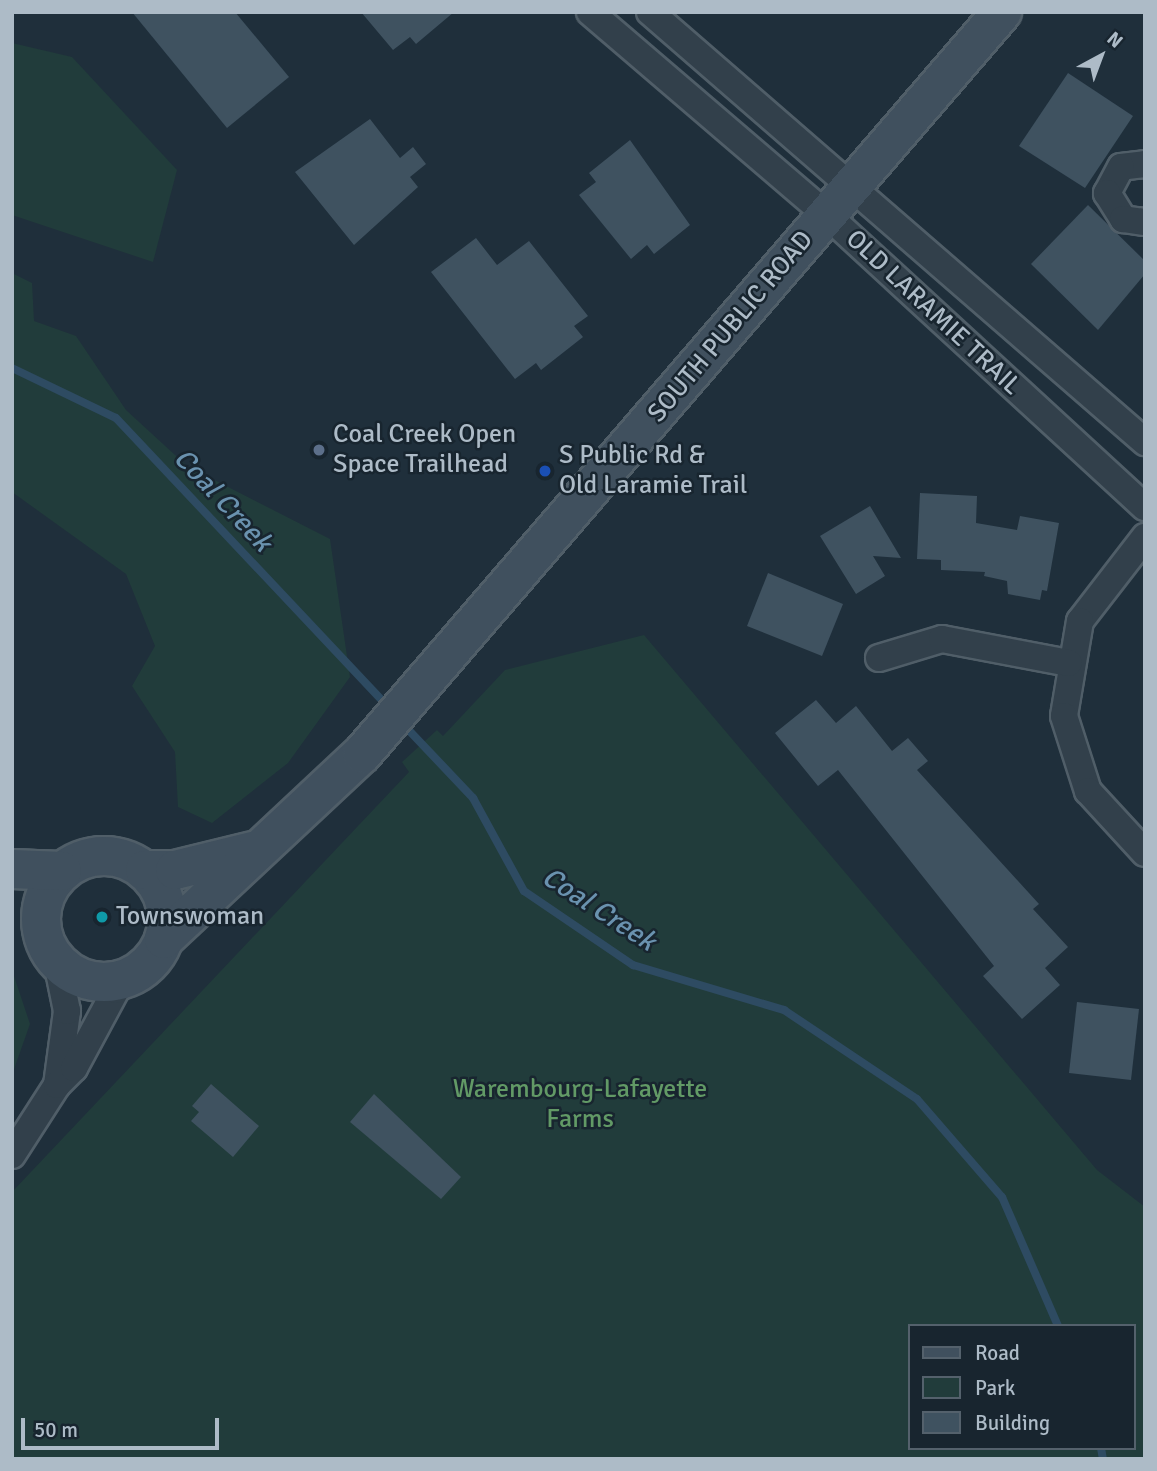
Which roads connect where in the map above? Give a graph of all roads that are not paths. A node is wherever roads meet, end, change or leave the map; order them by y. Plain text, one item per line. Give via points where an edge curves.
1 (590, 12) edge
2 (650, 12) edge
3 (1002, 12) edge
4 (1145, 164) edge
5 (853, 183) junction
6 (826, 215) junction
7 (1144, 223) edge
8 (1145, 442) edge
9 (1145, 507) edge
10 (1145, 537) edge
11 (878, 658) dead end
12 (1069, 663) junction
13 (255, 851) junction
14 (1145, 853) edge
15 (12, 869) edge
16 (145, 870) junction
17 (62, 872) junction
18 (12, 905) edge
19 (164, 939) junction
20 (50, 950) junction
21 (132, 976) junction
22 (57, 1085) junction
23 (12, 1155) edge

1 - 6 street, OLD LARAMIE TRAIL
2 - 5 street, OLD LARAMIE TRAIL
3 - 5 street, SOUTH PUBLIC ROAD
4 - 7 street via 1121,167 1107,193 1123,219
5 - 6 street, SOUTH PUBLIC ROAD
5 - 8 street, OLD LARAMIE TRAIL
6 - 9 street, OLD LARAMIE TRAIL
6 - 13 street, SOUTH PUBLIC ROAD via 362,754 310,808
10 - 12 street via 1085,611
11 - 12 street via 942,639
12 - 14 street via 1064,716 1070,748 1088,792
13 - 16 street, SOUTH PUBLIC ROAD via 175,870
13 - 19 street, SOUTH PUBLIC ROAD
15 - 17 street
16 - 17 street via 110,855 83,859
16 - 19 street via 165,901
17 - 20 street via 44,897
18 - 20 street
19 - 21 street via 152,961
20 - 21 street via 94,981
20 - 22 street via 66,1011
21 - 22 street via 116,990 74,1068
22 - 23 street

